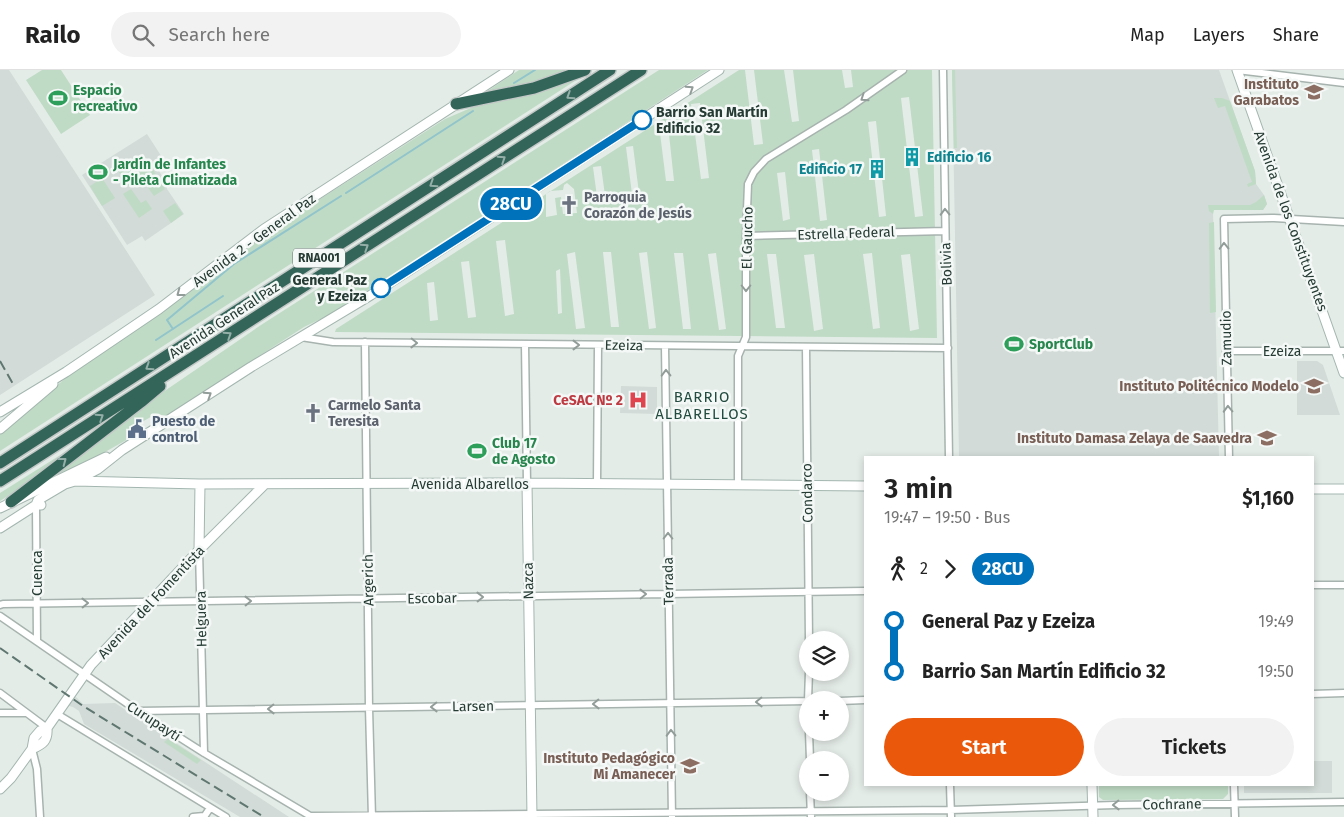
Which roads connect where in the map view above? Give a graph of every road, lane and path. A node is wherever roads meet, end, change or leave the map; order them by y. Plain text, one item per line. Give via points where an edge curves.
1 (509, 70) edge
2 (585, 70) edge
3 (610, 70) edge
4 (641, 70) edge
5 (719, 70) edge
6 (903, 70) edge
7 (943, 70) edge
8 (1237, 70) edge
9 (1344, 83) edge
10 (456, 104) junction
11 (1291, 220) junction
12 (1344, 222) edge
13 (945, 231) junction
14 (746, 236) junction
15 (300, 337) junction
16 (365, 342) junction
17 (525, 344) junction
18 (598, 345) junction
19 (665, 346) junction
20 (743, 346) junction
21 (806, 347) junction
22 (948, 348) junction
23 (1226, 351) junction
24 (1340, 351) edge
25 (187, 361) junction
26 (66, 372) junction
27 (1344, 373) edge
28 (2, 409) edge
29 (0, 429) edge
30 (122, 450) junction
31 (949, 456) edge
32 (1229, 456) edge
33 (0, 463) edge
34 (75, 481) junction
35 (0, 482) edge
36 (527, 483) junction
37 (200, 484) junction
38 (264, 484) junction
39 (367, 484) junction
40 (597, 484) junction
41 (668, 484) junction
42 (738, 485) junction
43 (806, 486) junction
44 (864, 486) edge
45 (1314, 488) edge
46 (1344, 488) edge
47 (11, 502) junction
48 (36, 505) junction
49 (0, 508) edge
50 (0, 528) edge
51 (199, 550) junction
52 (1314, 585) edge
53 (1344, 585) edge
54 (864, 591) edge
55 (809, 592) junction
56 (668, 594) junction
57 (528, 596) junction
58 (368, 599) junction
59 (200, 601) junction
60 (151, 602) junction
61 (37, 604) junction
62 (0, 605) edge
63 (0, 616) edge
64 (809, 631) edge
65 (37, 641) junction
66 (84, 674) junction
67 (0, 693) edge
68 (1344, 693) edge
69 (1314, 694) edge
70 (864, 700) edge
71 (799, 701) edge
72 (849, 701) edge
73 (670, 703) junction
74 (531, 705) junction
75 (369, 708) junction
76 (202, 710) junction
77 (138, 711) junction
78 (26, 713) junction
79 (0, 714) edge
80 (57, 714) junction
81 (47, 728) junction
82 (32, 750) junction
83 (204, 753) junction
84 (950, 786) edge
85 (1092, 786) edge
86 (1234, 786) edge
87 (0, 789) edge
88 (810, 801) edge
89 (1344, 802) edge
90 (1234, 803) junction
91 (1093, 805) junction
92 (210, 808) junction
93 (811, 814) edge
94 (951, 814) edge
95 (532, 815) edge
96 (672, 815) edge
97 (312, 816) edge
98 (372, 816) edge
99 (40, 817) edge
100 (193, 817) edge
101 (204, 817) edge
102 (226, 817) edge
103 (1093, 817) edge
104 (1235, 817) edge

1 - 10 street, Avenida 2 - General Paz
2 - 10 highway via 534,88
3 -> 33 highway, Avenida General Paz / RNA001
25 -> 4 highway, Avenida General Paz / RNA001
15 -> 5 street via 371,295
6 -> 14 street, El Gaucho via 846,110 761,162 748,184
13 -> 7 street, Bolivia
8 - 9 street
8 - 11 street, Avenida de los Constituyentes
10 -> 26 street, Avenida 2 - General Paz via 264,229 161,308
11 - 12 street
23 -> 11 street, Zamudio via 1224,219
11 - 24 street, Avenida de los Constituyentes
13 - 14 street, Estrella Federal
13 - 22 street, Bolivia
14 -> 20 street, El Gaucho via 746,337
15 - 16 street, Ezeiza via 330,342
30 -> 15 street
16 -> 17 street, Ezeiza
16 - 39 street, Argerich
17 -> 18 street, Ezeiza
17 - 36 street, Nazca
18 - 19 street, Ezeiza
18 - 40 street
19 - 20 street, Ezeiza
41 -> 19 street, Terrada
20 - 21 street, Ezeiza
20 - 42 street, El Gaucho via 738,356
21 - 22 street, Ezeiza
21 - 43 street, Condarco
22 - 31 street, Bolivia
23 - 24 street, Ezeiza
32 -> 23 street, Zamudio
24 - 27 street, Avenida de los Constituyentes
35 -> 25 highway, Avenida General Paz / RNA001
47 -> 25 highway via 141,402
26 - 28 street, Avenida 2 - General Paz
26 - 29 street
30 - 34 street
30 - 47 street
34 - 37 street, Avenida Albarellos
34 - 48 street
36 - 39 street, Avenida Albarellos
36 - 40 street, Avenida Albarellos
36 - 57 street, Nazca
37 - 38 street, Avenida Albarellos
37 - 51 street, Helguera
38 - 39 street, Avenida Albarellos
38 - 51 street, Avenida del Fomentista
39 - 58 street, Argerich
40 - 41 street, Avenida Albarellos
41 - 42 street, Avenida Albarellos
56 -> 41 street, Terrada
42 - 43 street, Avenida Albarellos
43 - 44 street, Avenida Albarellos
43 - 55 street, Condarco
45 - 46 street
47 - 49 street
48 - 50 street
48 - 61 street, Cuenca
51 - 59 street, Helguera
51 - 60 street, Avenida del Fomentista
52 - 53 street
54 - 55 street, Escobar
55 - 56 street, Escobar
55 - 64 street, Condarco
57 -> 56 street, Escobar
56 - 73 street, Terrada
58 -> 57 street, Escobar
57 - 74 street, Nazca
59 -> 58 street, Escobar
58 - 75 street, Argerich
59 - 60 street, Escobar
59 - 76 street, Helguera
61 -> 60 street, Escobar
60 - 66 street, Avenida del Fomentista
61 - 62 street, Escobar
61 - 65 street, Cuenca
63 - 65 street, Curupaytí
65 - 66 street, Curupaytí
66 - 77 street, Curupaytí
66 - 80 street, Avenida del Fomentista
67 - 78 street
68 - 69 street
70 - 72 street
71 -> 73 street, Larsen
73 -> 74 street, Larsen
96 -> 73 street, Terrada
74 -> 75 street, Larsen
74 - 95 street, Nazca
75 -> 76 street, Larsen
75 - 98 street, Argerich
76 - 77 street, Larsen
76 - 83 street, Helguera
77 - 83 street, Curupaytí
78 - 79 street
78 - 81 street
80 - 81 street, Avenida del Fomentista
80 - 92 street
81 - 82 street, Avenida del Fomentista via 48,736
82 - 87 street, Avenida del Fomentista
82 - 99 street via 37,768
83 - 97 street, Curupaytí
84 - 94 street
85 - 91 street
86 - 90 street
88 - 93 street
89 - 90 street, Cochrane
90 -> 91 street, Cochrane
90 - 104 street
91 - 94 street, Cochrane
91 - 103 street
92 - 101 street
92 - 102 street
93 - 94 street, Cochrane
93 - 96 street, Cochrane
95 - 96 street, Cochrane
95 - 98 street, Cochrane
97 - 98 street, Cochrane
100 - 101 street

